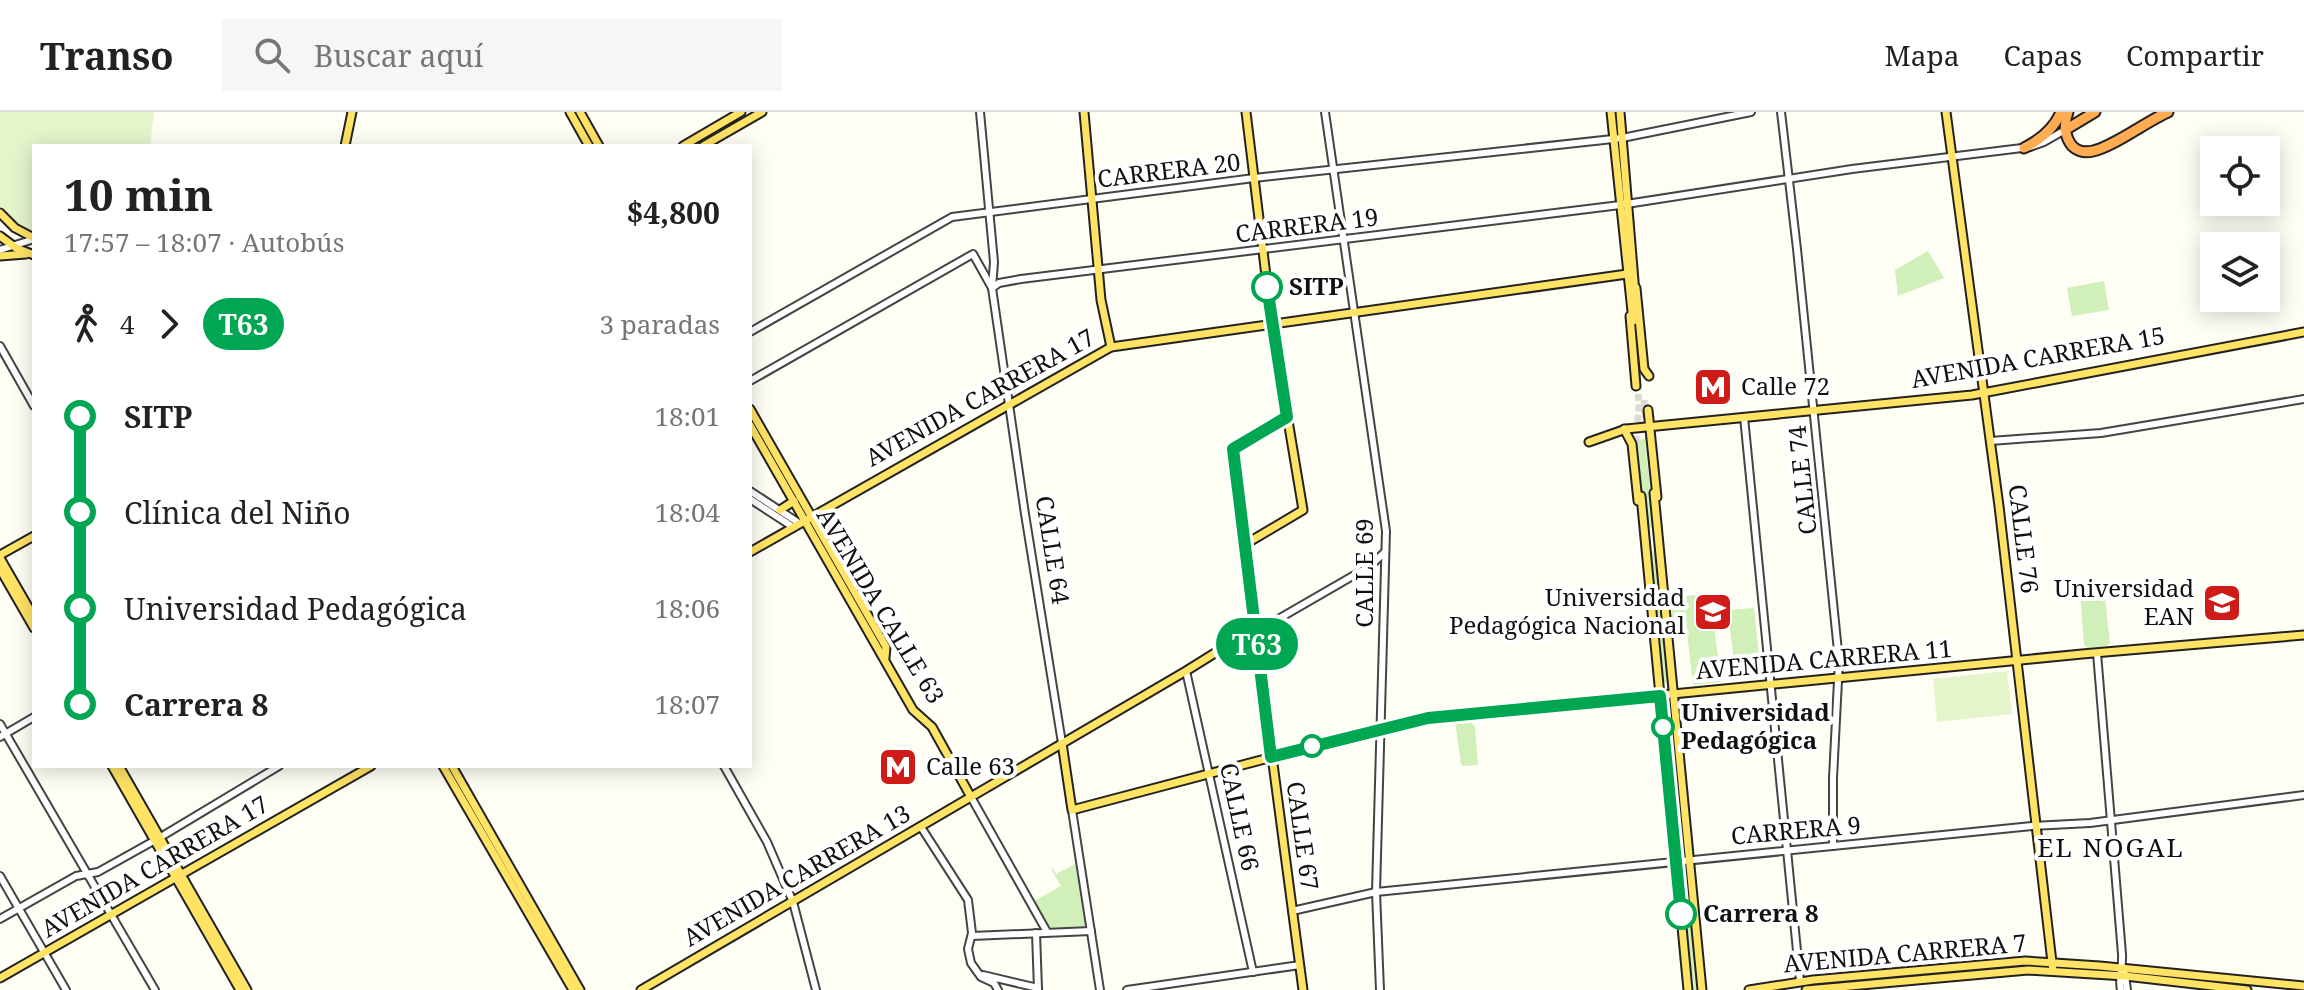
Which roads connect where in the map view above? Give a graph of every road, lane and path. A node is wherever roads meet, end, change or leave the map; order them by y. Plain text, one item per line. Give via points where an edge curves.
1 (352, 112) edge
2 (570, 112) edge
3 (580, 112) edge
4 (741, 112) edge
5 (762, 112) edge
6 (1084, 112) edge
7 (1246, 112) edge
8 (1325, 112) edge
9 (1611, 112) edge
10 (1620, 112) edge
11 (1751, 112) edge
12 (1781, 112) edge
13 (1946, 112) edge
14 (2061, 112) edge
15 (2068, 112) edge
16 (2095, 112) edge
17 (2168, 112) edge
18 (980, 113) edge
19 (2065, 130) junction
20 (1618, 139) junction
21 (345, 144) edge
22 (588, 144) edge
23 (598, 144) edge
24 (686, 144) edge
25 (706, 144) edge
26 (2024, 148) junction
27 (1953, 156) junction
28 (1334, 169) junction
29 (1254, 178) junction
30 (1789, 179) junction
31 (1091, 199) junction
32 (1624, 204) junction
33 (990, 212) junction
34 (0, 213) edge
35 (0, 236) edge
36 (32, 237) edge
37 (32, 239) edge
38 (1344, 240) junction
39 (11, 245) junction
40 (1263, 249) junction
41 (0, 250) edge
42 (31, 255) edge
43 (0, 256) edge
44 (1097, 271) junction
45 (1630, 273) junction
46 (992, 288) junction
47 (1355, 314) junction
48 (1635, 321) tunnel mouth
49 (1272, 325) junction
50 (752, 331) edge
51 (2304, 332) edge
52 (0, 346) edge
53 (1111, 347) junction
54 (1649, 376) dead end
55 (752, 380) edge
56 (1636, 386) dead end
57 (1984, 393) junction
58 (2304, 399) edge
59 (32, 402) edge
60 (1009, 405) junction
61 (1648, 410) dead end
62 (1814, 410) junction
63 (752, 413) edge
64 (1744, 417) junction
65 (1650, 426) junction
66 (752, 428) edge
67 (1624, 429) junction
68 (1990, 441) junction
69 (1589, 442) dead end
70 (752, 492) edge
71 (1654, 493) dead end
72 (1641, 496) dead end
73 (752, 500) edge
74 (794, 501) junction
75 (780, 510) junction
76 (802, 521) junction
77 (32, 537) edge
78 (1659, 539) junction
79 (817, 540) junction
80 (1644, 541) junction
81 (752, 551) edge
82 (1385, 552) junction
83 (0, 556) edge
84 (0, 569) edge
85 (32, 613) edge
86 (32, 625) edge
87 (1255, 628) junction
88 (2304, 635) edge
89 (2097, 653) junction
90 (2018, 661) junction
91 (887, 664) junction
92 (1186, 671) junction
93 (1839, 679) junction
94 (1772, 685) junction
95 (1674, 694) junction
96 (1660, 696) junction
97 (32, 718) edge
98 (0, 724) edge
99 (1380, 729) junction
100 (3, 735) edge
101 (1062, 743) junction
102 (1271, 757) junction
103 (113, 768) edge
104 (120, 768) edge
105 (276, 768) edge
106 (367, 768) edge
107 (444, 768) edge
108 (453, 768) edge
109 (725, 768) edge
110 (1209, 774) junction
111 (2304, 795) edge
112 (971, 797) junction
113 (1072, 810) junction
114 (2111, 820) junction
115 (2037, 825) junction
116 (921, 827) junction
117 (157, 839) junction
118 (1833, 846) junction
119 (1788, 850) junction
120 (1690, 859) junction
121 (1676, 861) junction
122 (87, 874) junction
123 (0, 876) edge
124 (178, 876) junction
125 (1376, 892) junction
126 (793, 902) junction
127 (19, 908) junction
128 (1292, 911) junction
129 (111, 914) junction
130 (0, 919) edge
131 (1091, 931) junction
132 (1047, 932) junction
133 (1036, 933) junction
134 (972, 936) junction
135 (45, 953) junction
136 (1300, 965) junction
137 (2053, 967) junction
138 (978, 972) junction
139 (1253, 972) junction
140 (2122, 973) junction
141 (0, 978) edge
142 (1800, 981) junction
143 (2304, 986) edge
144 (1026, 988) edge
145 (1038, 989) edge
146 (66, 990) edge
147 (155, 990) edge
148 (240, 990) edge
149 (247, 990) edge
150 (573, 990) edge
151 (580, 990) edge
152 (641, 990) edge
153 (816, 990) edge
154 (998, 990) edge
155 (1100, 990) edge
156 (1127, 990) edge
157 (1303, 990) edge
158 (1380, 990) edge
159 (1688, 990) edge
160 (1704, 990) edge
161 (1749, 990) edge
162 (1806, 990) edge
163 (2124, 990) edge
164 (2247, 990) edge

1 - 21 main road
2 - 22 main road
3 - 23 main road
4 - 24 main road
5 - 25 main road
6 - 31 main road
7 - 29 main road
8 - 28 street, CALLE 69
9 - 20 main road
10 - 20 main road
11 - 20 street, CARRERA 20
12 - 30 street, CALLE 74
13 - 27 main road, CALLE 76
14 - 26 highway via 2051,128
15 - 19 highway
16 - 19 highway
17 - 19 highway via 2091,152 2074,148
18 - 33 street, CALLE 64
19 - 26 street, CARRERA 19
20 - 28 street, CARRERA 20
20 - 32 main road
26 - 27 street, CARRERA 19
27 - 30 street, CARRERA 19
27 - 57 main road, CALLE 76
28 - 29 street, CARRERA 20
28 - 38 street, CALLE 69
29 - 31 street, CARRERA 20
29 - 40 main road
30 - 32 street, CARRERA 19
30 - 62 street, CALLE 74
31 - 33 street, CARRERA 20
31 - 44 main road
32 - 38 street, CARRERA 19
32 - 45 main road
33 - 46 street, CALLE 64
33 - 50 street, CARRERA 20 via 952,217
34 - 36 main road
35 - 39 main road
37 - 39 street
38 - 40 street, CARRERA 19
38 - 47 street, CALLE 69
39 - 41 street
39 - 42 main road
40 - 44 street, CARRERA 19
40 - 49 main road
42 - 43 main road
44 - 46 street, CARRERA 19 via 1021,279
44 - 53 main road
45 - 47 main road, AVENIDA CARRERA 17
45 - 48 main road
45 - 54 main road
45 - 56 main road
46 - 55 street via 973,254
46 - 60 street, CALLE 64
47 - 49 main road, AVENIDA CARRERA 17
47 - 82 street, CALLE 69 via 1386,526
49 - 53 main road, AVENIDA CARRERA 17
49 - 87 main road, CALLE 67 via 1303,510 1244,545
51 - 57 main road, AVENIDA CARRERA 15
52 - 59 street
53 - 60 main road, AVENIDA CARRERA 17
57 - 62 main road, AVENIDA CARRERA 15
57 - 68 main road, CALLE 76
58 - 68 street via 2101,433
60 - 76 main road, AVENIDA CARRERA 17
60 - 101 street, CALLE 64
61 - 65 main road
62 - 64 main road, AVENIDA CARRERA 15
62 - 93 street, CALLE 74
63 - 76 main road, AVENIDA CALLE 63
64 - 65 main road, AVENIDA CARRERA 15
64 - 94 street
65 - 67 main road, AVENIDA CARRERA 15
65 - 78 main road
66 - 74 main road, AVENIDA CALLE 63
67 - 69 main road, AVENIDA CARRERA 15
67 - 80 main road via 1632,444
68 - 90 main road, CALLE 76
70 - 75 street
71 - 78 main road
72 - 80 main road
73 - 76 street
74 - 75 main road
74 - 76 main road, AVENIDA CALLE 63
75 - 76 street
76 - 79 main road, AVENIDA CALLE 63
76 - 79 main road
76 - 81 main road, AVENIDA CARRERA 17
76 - 91 main road, AVENIDA CALLE 63 via 886,647
77 - 83 main road
78 - 95 main road
79 - 91 main road, AVENIDA CALLE 63
80 - 96 main road
82 - 87 street, AVENIDA CARRERA 13 via 1370,566
82 - 99 street, CALLE 69
83 - 85 main road
84 - 86 main road
87 - 92 main road, AVENIDA CARRERA 13
87 - 102 main road, CALLE 67
88 - 89 main road, AVENIDA CARRERA 11
89 - 90 main road, AVENIDA CARRERA 11
89 - 114 street
90 - 93 main road, AVENIDA CARRERA 11
90 - 115 main road, CALLE 76
91 - 112 main road, AVENIDA CALLE 63 via 913,710 932,727
92 - 101 main road, AVENIDA CARRERA 13
92 - 110 street, CALLE 66
93 - 94 main road, AVENIDA CARRERA 11
93 - 118 street, CALLE 74
94 - 95 main road, AVENIDA CARRERA 11
94 - 119 street
95 - 96 main road, AVENIDA CARRERA 11
95 - 120 main road
96 - 99 main road, AVENIDA CARRERA 11 via 1440,716
96 - 121 main road
97 - 100 street
98 - 100 street
99 - 102 main road, AVENIDA CARRERA 11
99 - 125 street, CALLE 69
100 - 122 street
101 - 112 main road, AVENIDA CARRERA 13
101 - 113 main road, CALLE 64
102 - 110 main road, AVENIDA CARRERA 11
102 - 128 main road, CALLE 67
103 - 117 main road
104 - 117 main road
105 - 117 street
106 - 124 main road, AVENIDA CARRERA 17
107 - 150 main road
108 - 151 main road
109 - 126 street
110 - 113 main road, AVENIDA CARRERA 11
110 - 139 street, CALLE 66
111 - 114 street, CARRERA 9
112 - 116 main road, AVENIDA CARRERA 13
112 - 132 street, AVENIDA CALLE 63
113 - 131 street, CALLE 64
114 - 115 street, CARRERA 9
114 - 140 street
115 - 118 street, CARRERA 9
115 - 137 main road, CALLE 76
116 - 126 main road, AVENIDA CARRERA 13
116 - 134 street via 965,894
117 - 122 street
117 - 124 main road
118 - 119 street, CARRERA 9
119 - 120 street, CARRERA 9
119 - 142 street
120 - 121 street, CARRERA 9
120 - 160 main road
121 - 125 street, CARRERA 9
121 - 159 main road
122 - 127 street
122 - 129 street
123 - 127 street
124 - 129 main road, AVENIDA CARRERA 17
124 - 148 main road
124 - 149 main road
125 - 128 street, CARRERA 9
125 - 158 street, CALLE 69
126 - 152 main road, AVENIDA CARRERA 13
126 - 153 street
127 - 130 street
127 - 135 street
128 - 136 main road, CALLE 67
129 - 135 main road, AVENIDA CARRERA 17
129 - 147 street
131 - 132 street
131 - 155 street, CALLE 64
132 - 133 street
133 - 134 street
133 - 145 street
134 - 138 street via 968,953
135 - 141 main road, AVENIDA CARRERA 17
135 - 146 street
136 - 139 street
136 - 157 main road, CALLE 67
137 - 140 main road, AVENIDA CARRERA 7
137 - 142 main road, AVENIDA CARRERA 7 via 2010,962
137 - 162 main road, AVENIDA CARRERA 7
138 - 144 street
138 - 154 street
139 - 156 street
140 - 143 main road, AVENIDA CARRERA 7
140 - 163 street
140 - 164 main road, AVENIDA CARRERA 7
142 - 161 main road, AVENIDA CARRERA 7
144 - 145 street

